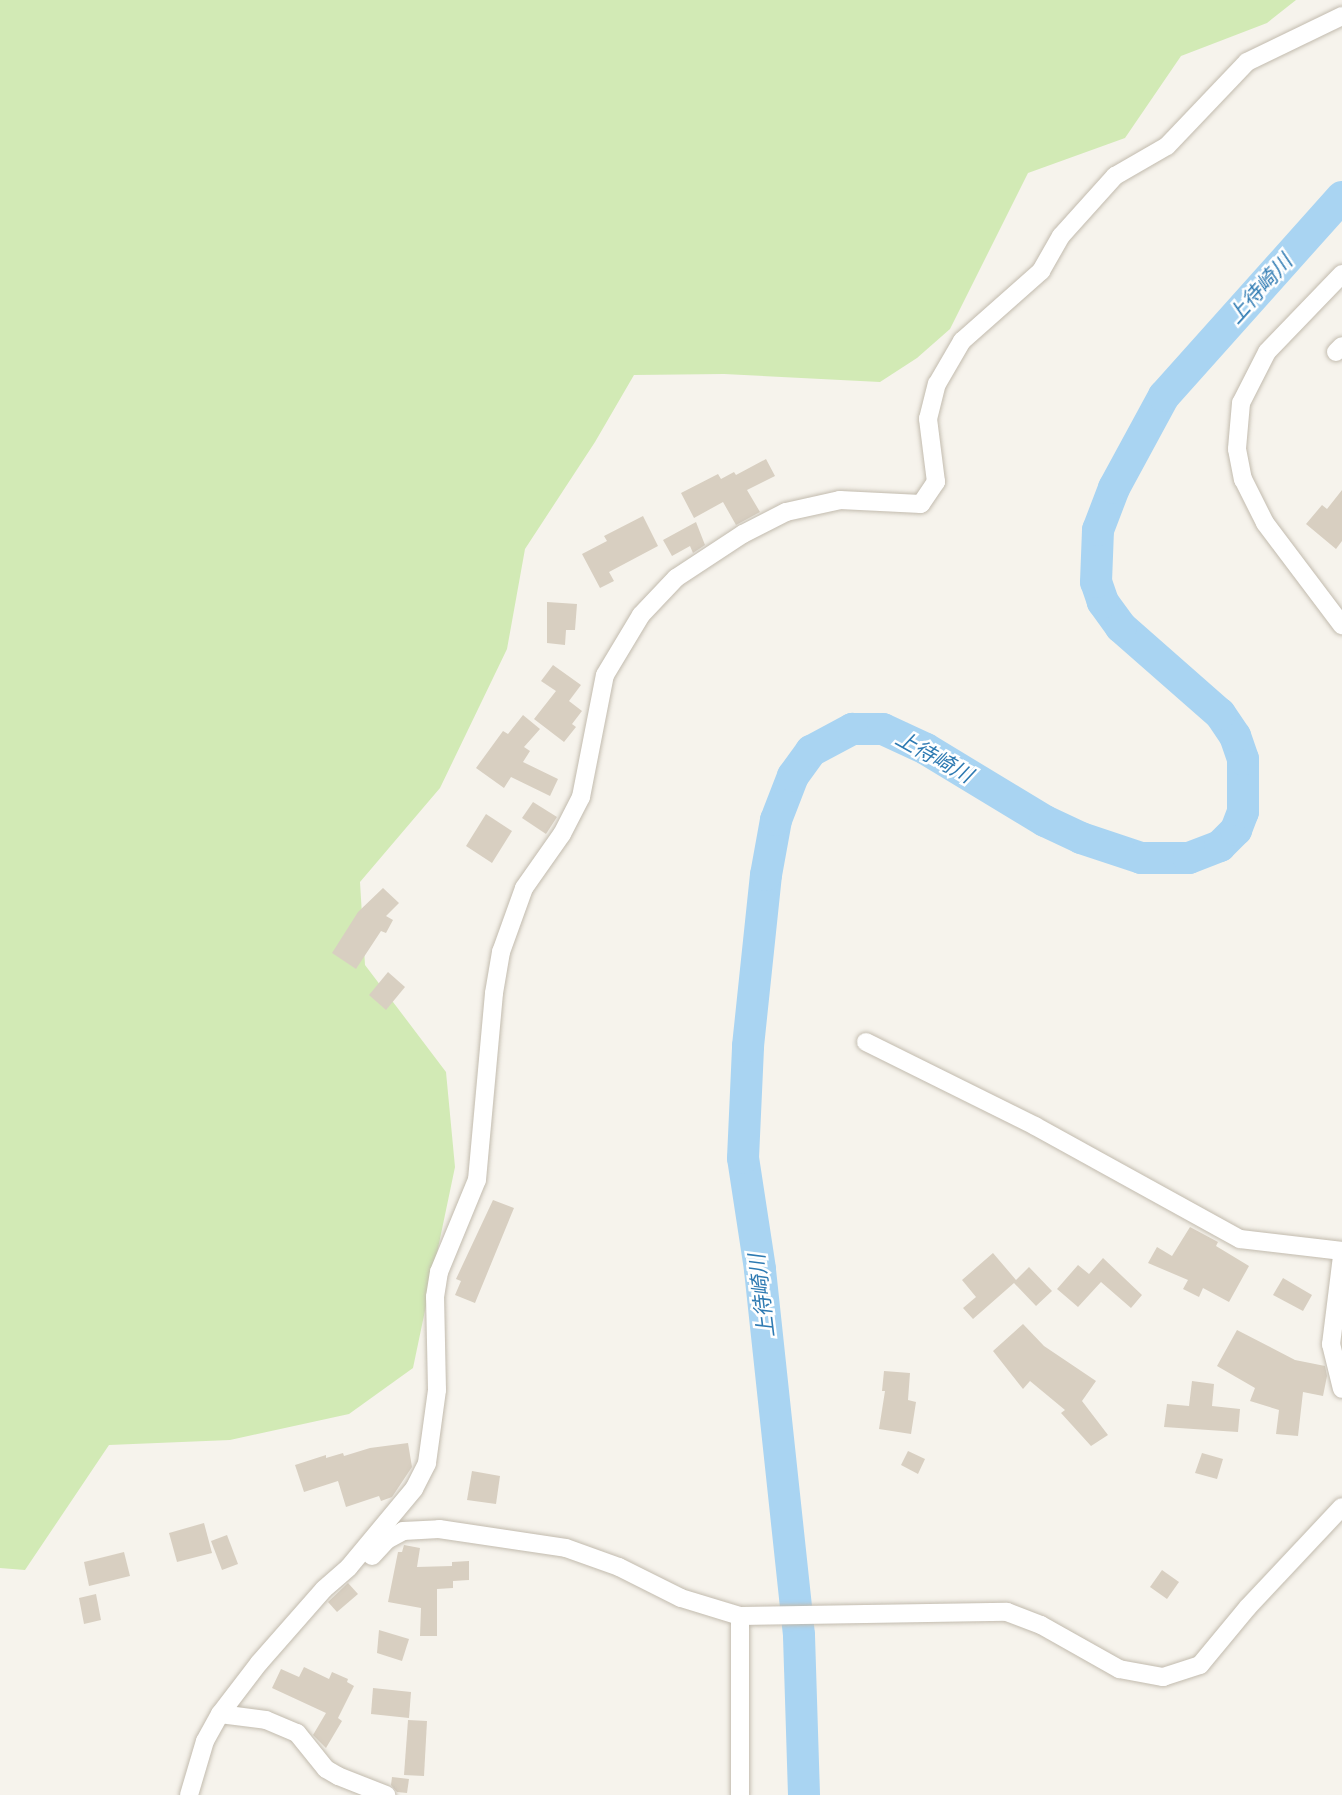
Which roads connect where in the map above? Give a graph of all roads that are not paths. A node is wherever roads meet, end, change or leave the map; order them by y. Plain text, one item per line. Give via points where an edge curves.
1 (1342, 16) edge
2 (1342, 274) edge
3 (1342, 625) edge
4 (866, 1042) dead end
5 (1342, 1253) edge
6 (1342, 1389) edge
7 (1342, 1507) edge
8 (349, 1567) junction
9 (740, 1616) junction
10 (220, 1714) junction
11 (189, 1795) edge
12 (386, 1795) edge
13 (740, 1795) edge

1 - 8 street via 1247,62 1167,146 1115,176 1061,236 1041,271 962,341 937,384 928,419 936,482 921,504 840,500 786,512 676,578 641,615 605,675 580,797 562,834 524,888 501,952 477,1180 439,1272 435,1297 437,1390 427,1463 414,1489
2 - 3 street via 1267,352 1241,403 1237,449 1243,480 1265,523
4 - 5 street via 1035,1126 1240,1239
5 - 6 street via 1331,1344
7 - 9 street via 1248,1606 1200,1665 1163,1677 1119,1669 1041,1625 1007,1612
8 - 9 street via 368,1561 387,1540 403,1531 439,1529 566,1548 619,1567 681,1598
8 - 10 street via 324,1589
9 - 13 street
10 - 11 street via 205,1741
10 - 12 street via 266,1720 297,1733 326,1769

